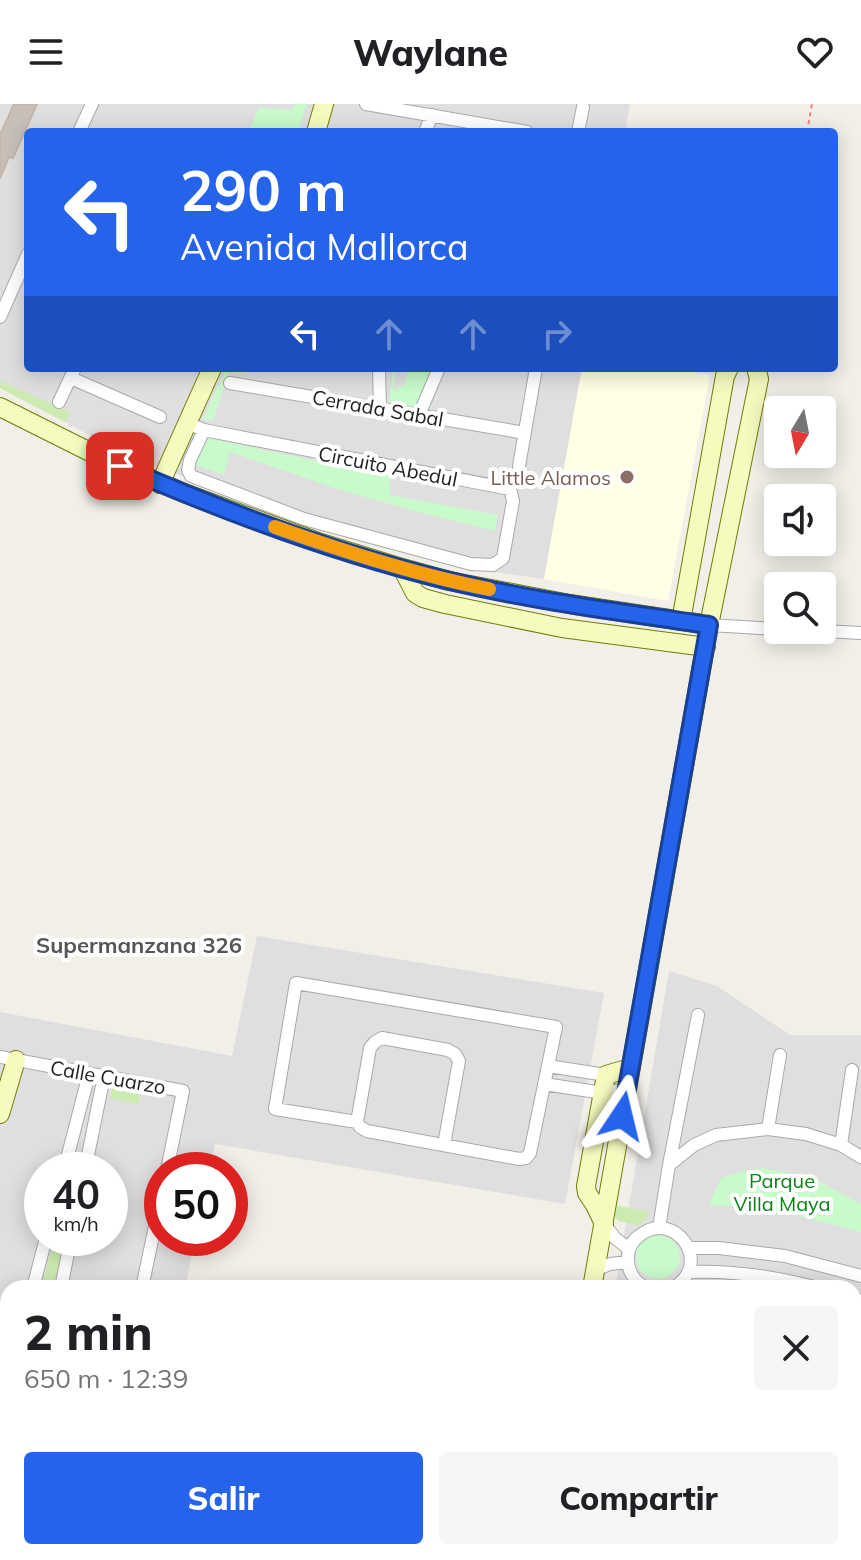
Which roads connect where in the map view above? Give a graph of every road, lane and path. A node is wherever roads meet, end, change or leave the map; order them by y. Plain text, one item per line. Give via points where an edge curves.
1 (92, 104) edge
2 (324, 104) edge
3 (366, 104) edge
4 (812, 104) edge
5 (583, 107) dead end
6 (432, 115) junction
7 (470, 127) edge
8 (81, 128) edge
9 (317, 128) edge
10 (427, 128) edge
11 (579, 128) edge
12 (808, 128) edge
13 (24, 263) edge
14 (0, 317) edge
15 (211, 372) edge
16 (379, 372) edge
17 (437, 372) edge
18 (535, 372) edge
19 (727, 372) edge
20 (757, 372) edge
21 (73, 373) edge
22 (230, 383) dead end
23 (59, 402) dead end
24 (0, 407) edge
25 (380, 409) junction
26 (419, 415) junction
27 (160, 417) dead end
28 (196, 426) junction
29 (525, 433) junction
30 (519, 466) dead end
31 (160, 484) junction
32 (402, 568) junction
33 (681, 621) junction
34 (709, 625) junction
35 (764, 628) edge
36 (836, 632) edge
37 (861, 633) edge
38 (706, 647) junction
39 (698, 1015) dead end
40 (780, 1055) dead end
41 (8, 1058) edge
42 (548, 1066) junction
43 (630, 1068) junction
44 (852, 1070) dead end
45 (89, 1074) junction
46 (104, 1076) junction
47 (544, 1084) junction
48 (604, 1084) junction
49 (627, 1089) junction
50 (0, 1114) edge
51 (357, 1122) junction
52 (768, 1129) junction
53 (444, 1145) junction
54 (841, 1145) junction
55 (69, 1152) edge
56 (89, 1152) edge
57 (171, 1152) edge
58 (861, 1157) edge
59 (669, 1165) junction
60 (604, 1224) junction
61 (659, 1228) junction
62 (689, 1248) junction
63 (628, 1255) junction
64 (41, 1256) edge
65 (67, 1256) edge
66 (149, 1256) edge
67 (689, 1272) junction
68 (861, 1276) edge
69 (594, 1279) edge
70 (35, 1280) edge
71 (63, 1280) edge
72 (144, 1280) edge
73 (635, 1280) edge
74 (684, 1280) edge
75 (788, 1280) edge

1 - 8 street
2 - 9 main road
3 - 6 street
4 - 12 path
5 - 11 street
6 - 7 street
6 - 10 street
13 - 14 street
15 - 28 main road
16 - 25 street
17 - 26 street
18 - 29 street
19 - 33 main road
20 - 34 main road
21 - 23 street
21 - 27 street
22 - 25 street, Cerrada Sabal
24 - 31 main road
25 - 26 street, Cerrada Sabal
26 - 29 street, Cerrada Sabal
28 - 28 street, Circuito Abedul via 510,489 513,501 503,558 493,565 471,564 319,523 191,476
28 - 31 main road
29 - 30 street
31 - 32 main road
32 - 33 main road via 570,604
32 - 38 main road via 415,593 445,604 562,628
33 - 34 main road
34 - 35 street
34 - 38 main road
36 - 37 street
38 - 43 main road
39 - 59 street
40 - 52 street
41 - 45 street, Calle Cuarzo
41 - 50 main road
42 - 47 street
42 - 48 street
42 - 51 street via 556,1027 296,983 275,1109
43 - 48 main road
43 - 49 main road
44 - 54 street
45 - 46 street, Calle Cuarzo
45 - 55 street
46 - 56 street
46 - 57 street, Calle Cuarzo via 183,1091
47 - 48 street
47 - 53 street via 526,1158
48 - 49 street
48 - 60 main road via 586,1186
49 - 60 main road
51 - 53 street via 367,1131
51 - 53 street via 375,1042 382,1038 448,1050 459,1061
52 - 54 street
52 - 59 street via 716,1135
54 - 58 street
59 - 61 street
60 - 63 street
60 - 69 main road
61 - 62 street via 677,1234
61 - 63 street via 634,1240
62 - 67 street
62 - 68 street via 785,1256
63 - 69 street
63 - 73 street
64 - 70 street
65 - 71 street
66 - 72 street
67 - 74 street
67 - 75 street

